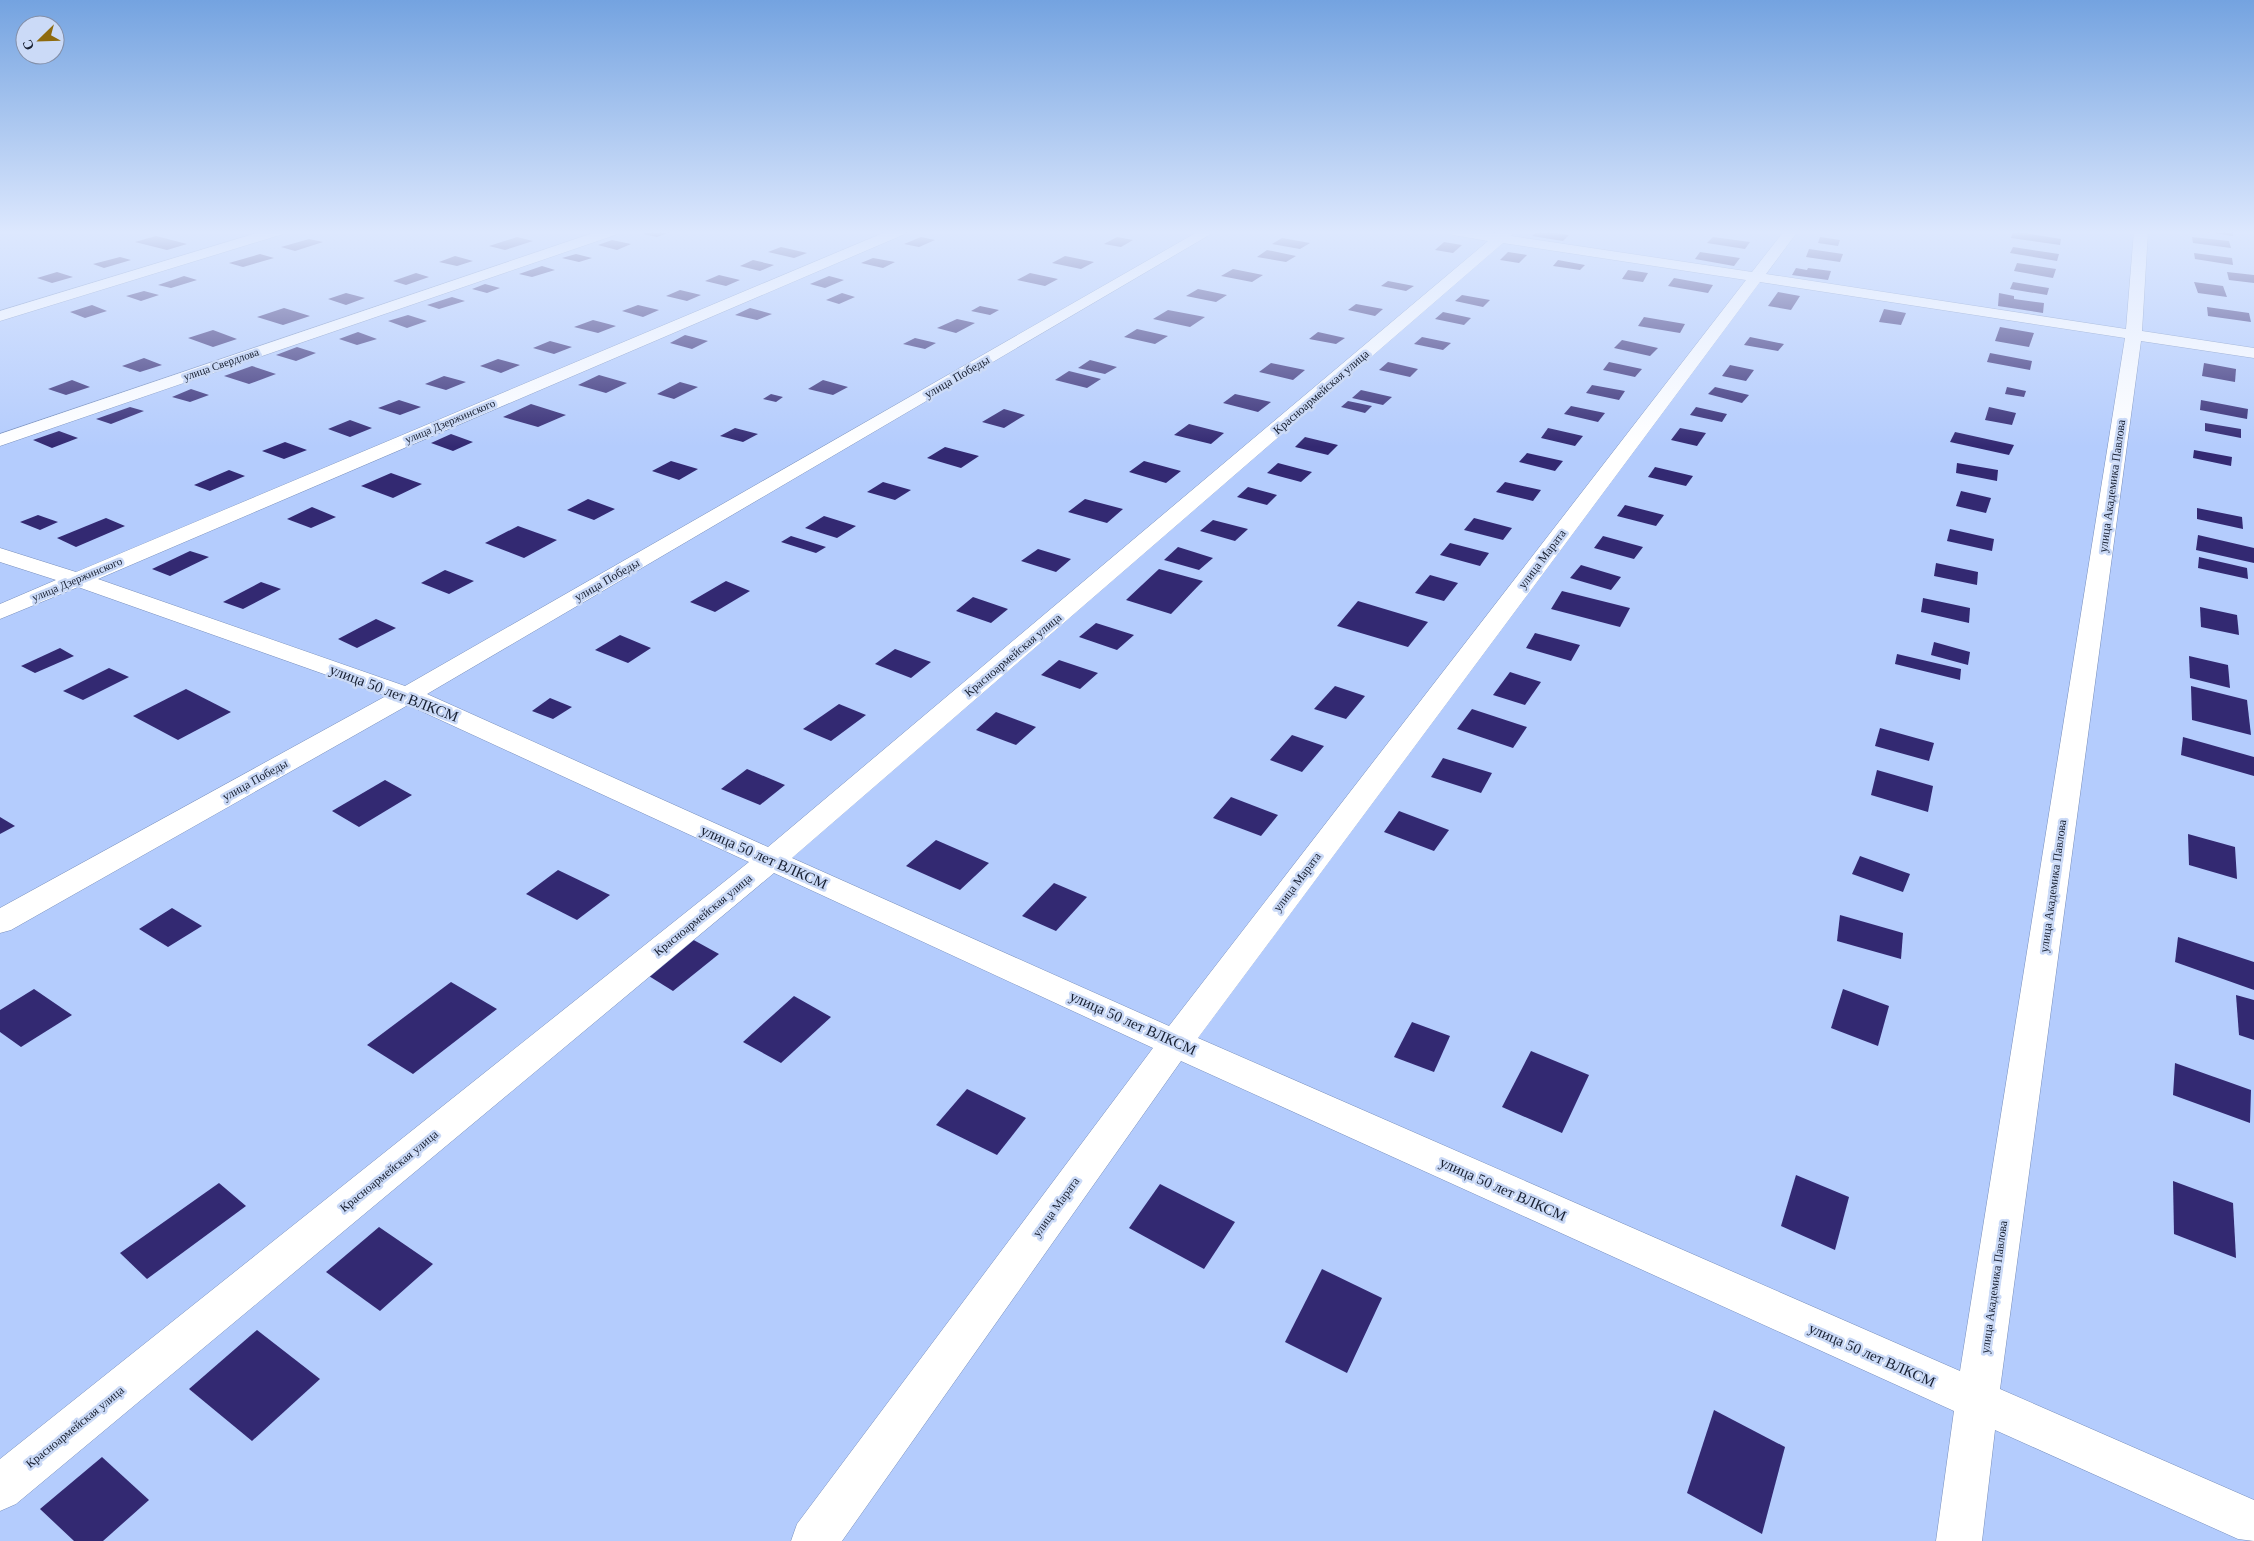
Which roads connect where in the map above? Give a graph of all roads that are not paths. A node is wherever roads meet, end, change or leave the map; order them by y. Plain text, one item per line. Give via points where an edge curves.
1 (43, 303) edge
2 (401, 303) edge
3 (730, 303) edge
4 (1085, 303) edge
5 (1424, 303) edge
6 (1736, 303) edge
7 (1928, 303) edge
8 (2136, 303) edge
9 (0, 316) edge
10 (2134, 334) junction
11 (2254, 353) edge
12 (0, 440) edge
13 (0, 555) edge
14 (76, 579) junction
15 (0, 612) edge
16 (407, 695) junction
17 (771, 860) junction
18 (0, 922) edge
19 (1175, 1043) junction
20 (1977, 1402) junction
21 (0, 1488) edge
22 (2254, 1523) edge
23 (814, 1541) edge
24 (1959, 1541) edge

1 - 9 street
2 - 12 street, улица Свердлова
3 - 14 street, улица Дзержинского
4 - 16 street, улица Победы
5 - 17 street, Красноармейская улица
6 - 19 street, улица Марата
7 - 10 street
8 - 10 street, улица Академика Павлова
10 - 11 street
10 - 20 street, улица Академика Павлова
13 - 14 street, улица 50 лет ВЛКСМ
14 - 15 street, улица Дзержинского
14 - 16 street, улица 50 лет ВЛКСМ
16 - 17 street, улица 50 лет ВЛКСМ
16 - 18 street, улица Победы
17 - 19 street, улица 50 лет ВЛКСМ
17 - 21 street, Красноармейская улица
19 - 20 street, улица 50 лет ВЛКСМ
19 - 23 street, улица Марата
20 - 22 street, улица 50 лет ВЛКСМ
20 - 24 street, улица Академика Павлова

